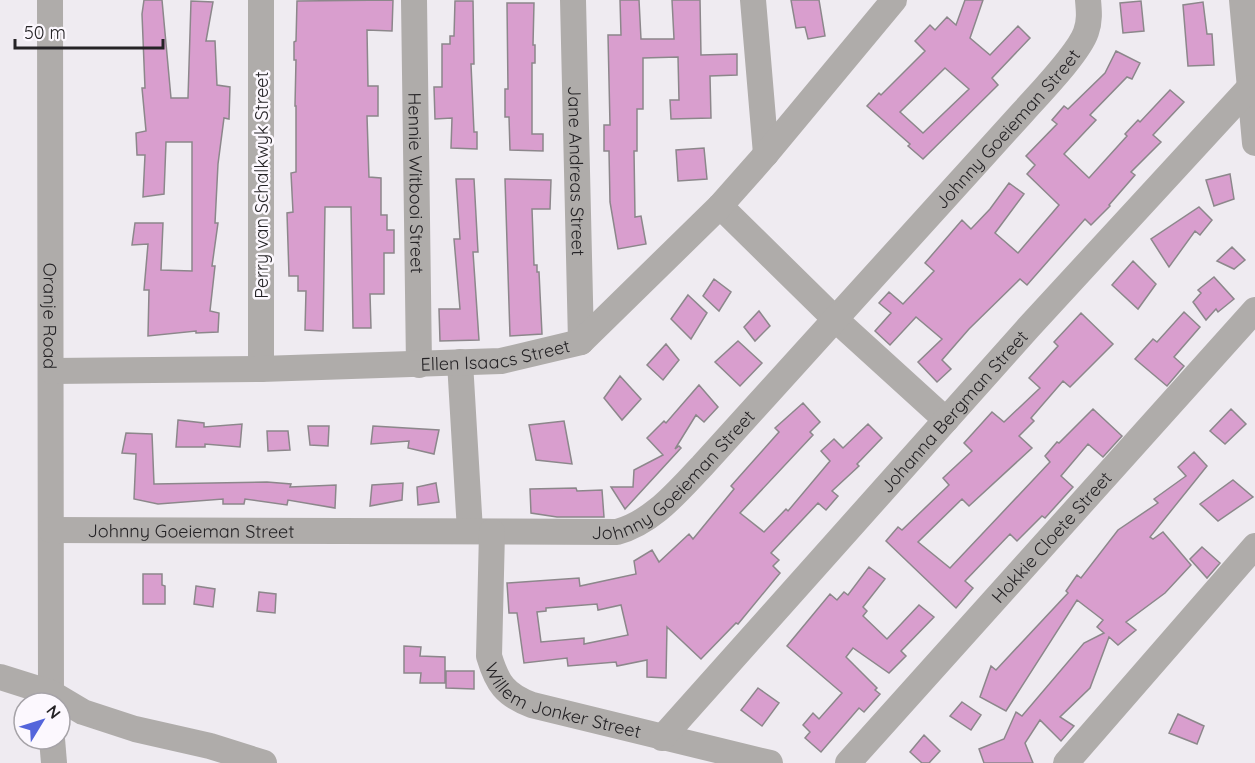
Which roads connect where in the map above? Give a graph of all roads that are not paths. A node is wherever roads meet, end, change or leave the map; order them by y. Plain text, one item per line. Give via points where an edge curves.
1 (50, 0) edge
2 (261, 0) edge
3 (414, 0) edge
4 (573, 0) edge
5 (753, 0) edge
6 (894, 0) edge
7 (1088, 0) edge
8 (1242, 0) edge
9 (1252, 90) edge
10 (1255, 143) edge
11 (766, 154) junction
12 (720, 206) junction
13 (1255, 310) edge
14 (836, 319) junction
15 (581, 342) junction
16 (460, 362) junction
17 (418, 364) junction
18 (261, 369) junction
19 (52, 371) junction
20 (946, 420) junction
21 (51, 530) junction
22 (481, 531) junction
23 (1255, 546) edge
24 (0, 677) edge
25 (34, 691) edge
26 (51, 691) edge
27 (72, 707) edge
28 (662, 738) junction
29 (700, 755) edge
30 (264, 763) edge
31 (770, 763) edge
32 (848, 763) edge
33 (1066, 763) edge

1 - 19 street, Oranje Road
2 - 18 street, Perry van Schalkwyk Street
3 - 17 street, Hennie Witbooi Street
4 - 15 street, Jane Andreas Street
5 - 11 street
6 - 11 street, Ellen Isaacs Street
7 - 14 street, Johnny Goeieman Street via 1090,16 1085,35 1072,54
8 - 9 street
9 - 10 street
9 - 20 street, Johanna Bergman Street via 1117,230
11 - 12 street, Ellen Isaacs Street
12 - 14 street
12 - 15 street, Ellen Isaacs Street
13 - 32 street, Hokkie Cloete Street
14 - 20 street
14 - 22 street, Johnny Goeieman Street via 670,500 634,526 617,532
15 - 16 street, Ellen Isaacs Street via 501,361
16 - 17 street, Ellen Isaacs Street
16 - 22 street, Willem Jonker Street
17 - 18 street, Ellen Isaacs Street
18 - 19 street, Ellen Isaacs Street
19 - 21 street, Oranje Road
20 - 28 street, Johanna Bergman Street
21 - 22 street, Johnny Goeieman Street
21 - 26 street, Oranje Road
22 - 28 street, Willem Jonker Street via 489,656 500,684 509,694 532,705
23 - 33 street
24 - 25 street
27 - 30 street via 125,726
28 - 29 street, Willem Jonker Street
29 - 31 street, Willem Jonker Street

